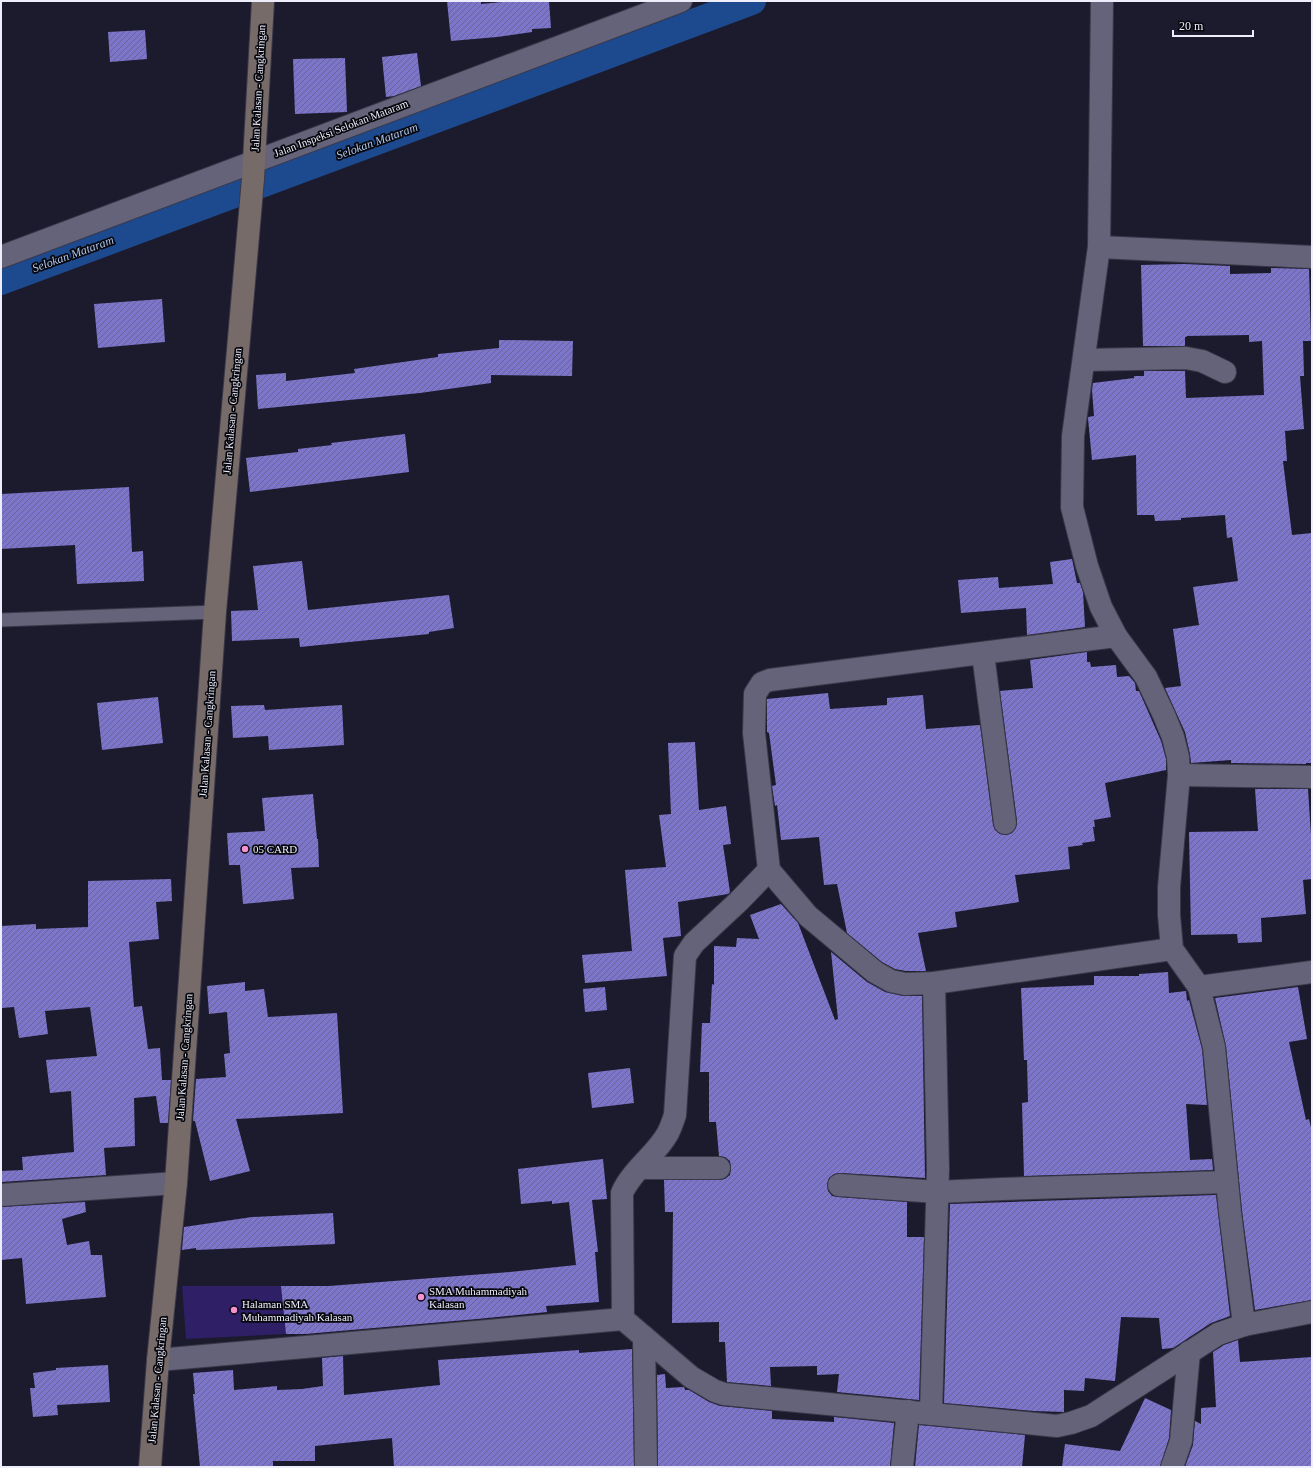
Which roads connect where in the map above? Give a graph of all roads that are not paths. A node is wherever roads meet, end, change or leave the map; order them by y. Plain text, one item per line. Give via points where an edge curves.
1 (263, 1) edge
2 (681, 1) edge
3 (1102, 1) edge
4 (254, 170) junction
5 (1099, 247) junction
6 (1, 257) edge
7 (1312, 257) edge
8 (1084, 360) junction
9 (1225, 372) dead end
10 (215, 612) junction
11 (1, 620) edge
12 (1116, 636) junction
13 (984, 654) junction
14 (1179, 775) junction
15 (1312, 777) edge
16 (1005, 823) dead end
17 (769, 870) junction
18 (1172, 950) junction
19 (1312, 972) edge
20 (934, 984) junction
21 (1199, 987) junction
22 (640, 1168) junction
23 (719, 1168) dead end
24 (1227, 1182) junction
25 (176, 1183) junction
26 (839, 1185) dead end
27 (937, 1192) junction
28 (1, 1195) edge
29 (1312, 1312) edge
30 (623, 1319) junction
31 (1244, 1325) junction
32 (644, 1337) junction
33 (1189, 1352) junction
34 (158, 1360) junction
35 (908, 1411) junction
36 (931, 1414) junction
37 (150, 1467) edge
38 (646, 1467) edge
39 (902, 1467) edge
40 (1172, 1467) edge

1 - 4 main road, Jalan Kalasan - Cangkringan
2 - 4 street, Jalan Inspeksi Selokan Mataram
3 - 5 street
4 - 6 street, Jalan Inspeksi Selokan Mataram
4 - 10 main road, Jalan Kalasan - Cangkringan
5 - 7 street
5 - 8 street
8 - 9 street via 1186,358 1202,361
8 - 12 street via 1073,436 1072,507 1087,566 1101,607
10 - 11 lane
10 - 25 main road, Jalan Kalasan - Cangkringan
12 - 13 street
12 - 14 street via 1146,677 1164,715 1178,757
13 - 16 street
13 - 17 street via 762,683 754,694 754,733
14 - 15 street
14 - 18 street via 1169,887
17 - 20 street via 808,916 875,972 891,981 905,984
17 - 22 street via 694,942 685,956 675,1115 669,1132
18 - 20 street
18 - 21 street
19 - 21 street
20 - 27 street
21 - 24 street via 1214,1047
22 - 23 street
22 - 30 street via 622,1193
24 - 27 street
24 - 31 street
25 - 28 street
25 - 34 main road, Jalan Kalasan - Cangkringan
26 - 27 street
27 - 36 street
29 - 31 street
30 - 32 street
30 - 34 street
31 - 33 street via 1218,1334
32 - 35 street via 691,1377 724,1394
32 - 38 street
33 - 36 street via 1091,1416 1071,1423 1057,1426
33 - 40 street via 1181,1441
34 - 37 main road, Jalan Kalasan - Cangkringan
35 - 36 street
35 - 39 street

